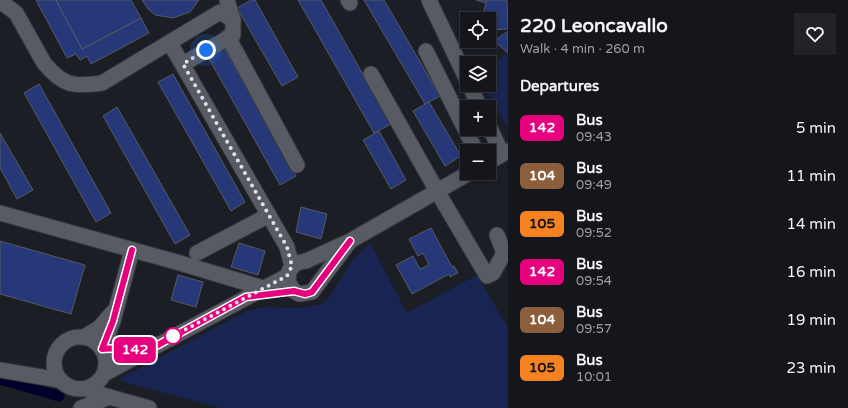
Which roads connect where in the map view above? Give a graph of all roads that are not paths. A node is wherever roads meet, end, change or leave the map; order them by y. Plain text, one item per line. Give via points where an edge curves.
1 (227, 0) edge
2 (429, 0) edge
3 (0, 1) edge
4 (234, 20) junction
5 (228, 37) junction
6 (170, 43) junction
7 (426, 51) dead end
8 (183, 64) junction
9 (460, 65) edge
10 (371, 74) dead end
11 (495, 136) edge
12 (472, 144) edge
13 (505, 153) edge
14 (496, 158) edge
15 (297, 165) dead end
16 (460, 178) edge
17 (437, 191) junction
18 (0, 213) edge
19 (269, 215) junction
20 (497, 235) dead end
21 (350, 241) junction
22 (287, 247) junction
23 (132, 250) junction
24 (197, 254) dead end
25 (306, 261) junction
26 (290, 271) junction
27 (320, 281) junction
28 (263, 288) junction
29 (294, 291) junction
30 (246, 297) junction
31 (115, 308) junction
32 (84, 337) junction
33 (156, 346) junction
34 (102, 349) junction
35 (0, 370) edge
36 (104, 374) junction
37 (63, 383) junction
38 (87, 389) junction
39 (110, 397) junction
40 (73, 408) edge
41 (81, 408) edge
42 (149, 408) edge

1 - 4 street
2 - 9 street
3 - 6 street via 16,13 44,63 62,81 81,86 102,83
4 - 5 street via 233,34
4 - 6 street via 220,12
5 - 8 street
5 - 15 street
6 - 8 street
7 - 12 street
8 - 19 street
10 - 17 street
11 - 13 street
13 - 14 street
16 - 17 street
17 - 20 street via 487,276 493,273 504,253
17 - 21 street
18 - 23 street
19 - 22 street
19 - 24 street
21 - 25 street
21 - 27 street
22 - 25 street
22 - 26 street
23 - 28 street
23 - 31 street
25 - 26 street via 301,261
25 - 27 street via 319,270
26 - 28 street
26 - 29 street via 288,282
27 - 29 street via 312,292 305,294
28 - 30 street
29 - 30 street
30 - 33 street
31 - 32 street via 108,320
31 - 34 street via 109,334
32 - 34 street via 96,342
32 - 37 street via 74,337 65,341 55,355 54,364
33 - 34 street via 143,350 111,347
33 - 36 street
34 - 36 street via 106,366
35 - 37 street
36 - 38 street via 97,384
36 - 39 street via 103,389
37 - 38 street via 76,390
37 - 40 street via 74,393
38 - 39 street
38 - 41 street via 88,396
39 - 41 street
39 - 42 street

